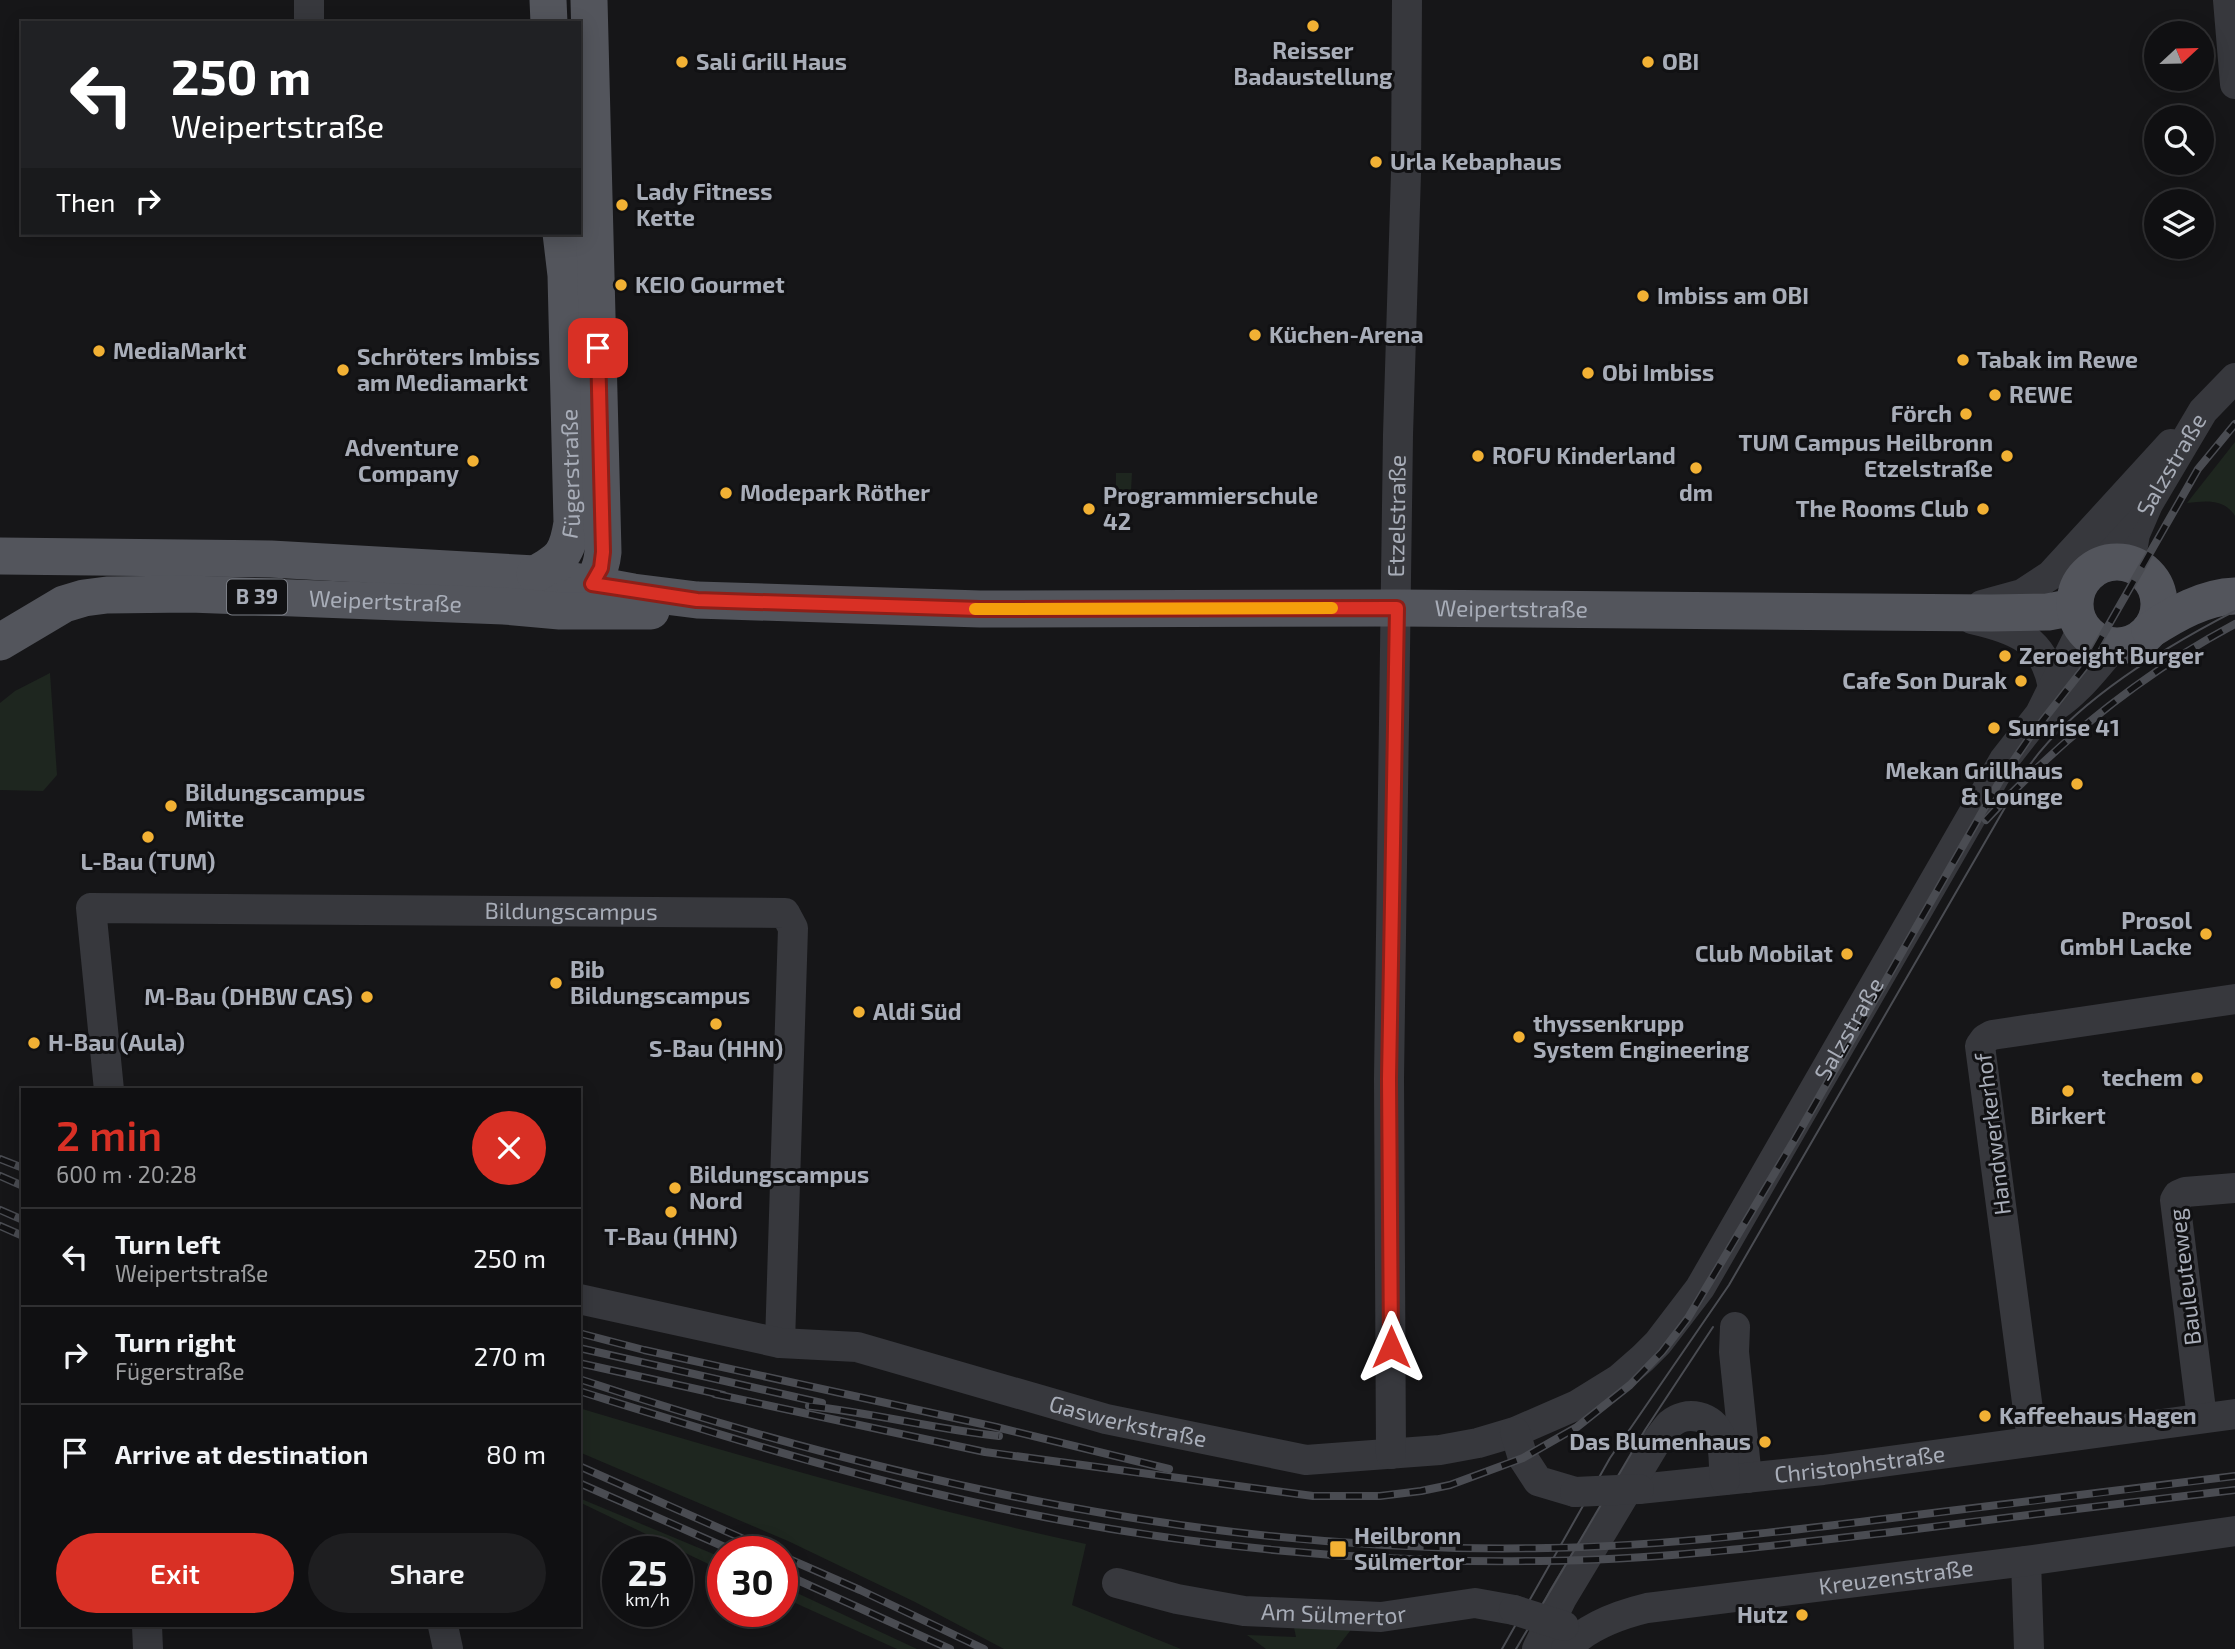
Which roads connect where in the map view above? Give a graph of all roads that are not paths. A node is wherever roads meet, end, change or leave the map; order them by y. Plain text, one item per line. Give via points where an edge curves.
1 (309, 0) edge
2 (548, 0) edge
3 (589, 0) edge
4 (1407, 0) edge
5 (2228, 0) edge
6 (309, 21) edge
7 (549, 21) edge
8 (2235, 84) edge
9 (561, 235) edge
10 (2235, 378) edge
11 (2203, 411) junction
12 (2171, 444) junction
13 (0, 556) edge
14 (2126, 569) junction
15 (2235, 577) edge
16 (592, 584) junction
17 (531, 590) junction
18 (2235, 596) edge
19 (697, 600) junction
20 (1397, 608) junction
21 (1944, 612) junction
22 (2078, 618) junction
23 (2150, 630) junction
24 (0, 642) edge
25 (2114, 646) junction
26 (2053, 687) junction
27 (2040, 715) junction
28 (2235, 999) edge
29 (107, 1081) edge
30 (2235, 1188) edge
31 (581, 1299) edge
32 (1735, 1327) dead end
33 (780, 1343) junction
34 (1658, 1343) joint
35 (2235, 1414) edge
36 (2202, 1418) junction
37 (1515, 1432) junction
38 (2032, 1440) junction
39 (1391, 1454) junction
40 (1736, 1479) junction
41 (2235, 1531) edge
42 (2026, 1561) junction
43 (1117, 1583) dead end
44 (147, 1627) edge
45 (443, 1627) edge
46 (1571, 1636) edge
47 (148, 1649) edge
48 (448, 1649) edge
49 (1537, 1649) edge
50 (2029, 1649) edge

1 - 6 street
2 - 7 main road
3 - 16 main road, Fügerstraße via 603,503 601,568
4 - 20 street, Etzelstraße
5 - 8 street
9 - 17 main road, Fügerstraße via 572,523 569,544 559,561
10 - 11 street, Salzstraße
11 - 12 street
11 - 14 street, Salzstraße via 2148,504
12 - 14 street via 2103,549
12 - 21 street via 2051,575 2022,594
13 - 17 main road, Weipertstraße / B 39 via 271,559
14 - 15 main road via 2192,586
14 - 22 main road via 2087,572 2075,595
14 - 23 main road via 2159,597
16 - 17 main road, Weipertstraße
16 - 19 main road, Weipertstraße
17 - 19 main road, Weipertstraße via 560,611 643,612
17 - 24 main road, Weipertstraße / B 39 via 84,597
18 - 23 main road via 2186,609
19 - 20 main road, Weipertstraße via 980,609
20 - 21 main road, Weipertstraße
20 - 39 street, Etzelstraße via 1389,1079
21 - 22 main road, Weipertstraße via 2048,612
21 - 26 street via 2000,627 2034,643 2049,668
22 - 25 main road via 2098,642
22 - 26 street, Salzstraße via 2071,656
23 - 25 main road via 2134,643
25 - 27 street, Salzstraße via 2078,687
26 - 27 street, Salzstraße
27 - 34 street, Salzstraße via 2004,760 1716,1263
28 - 38 street, Handwerkerhof via 1992,1035 1980,1046
29 - 33 street, Bildungscampus via 91,908 785,913 793,928
30 - 36 street, Bauleuteweg via 2185,1192 2175,1200
31 - 33 street, Gaswerkstraße
32 - 40 street
33 - 39 street, Gaswerkstraße via 857,1347 1106,1419 1306,1460
34 - 37 street, Gaswerkstraße via 1619,1379 1577,1405
35 - 36 street, Christophstraße
36 - 38 street, Christophstraße
37 - 39 street, Gaswerkstraße via 1440,1450
37 - 40 street, Christophstraße, bridge via 1523,1458 1538,1481 1575,1492
38 - 40 street, Christophstraße
40 - 49 street via 1714,1425 1703,1418 1683,1416 1671,1424 1562,1598
41 - 42 street, Kreuzenstraße
42 - 46 street, Kreuzenstraße via 1647,1608
42 - 50 street
43 - 46 street, Am Sülmertor, bridge via 1244,1611 1381,1617 1475,1603 1514,1610
44 - 47 street
45 - 48 street

